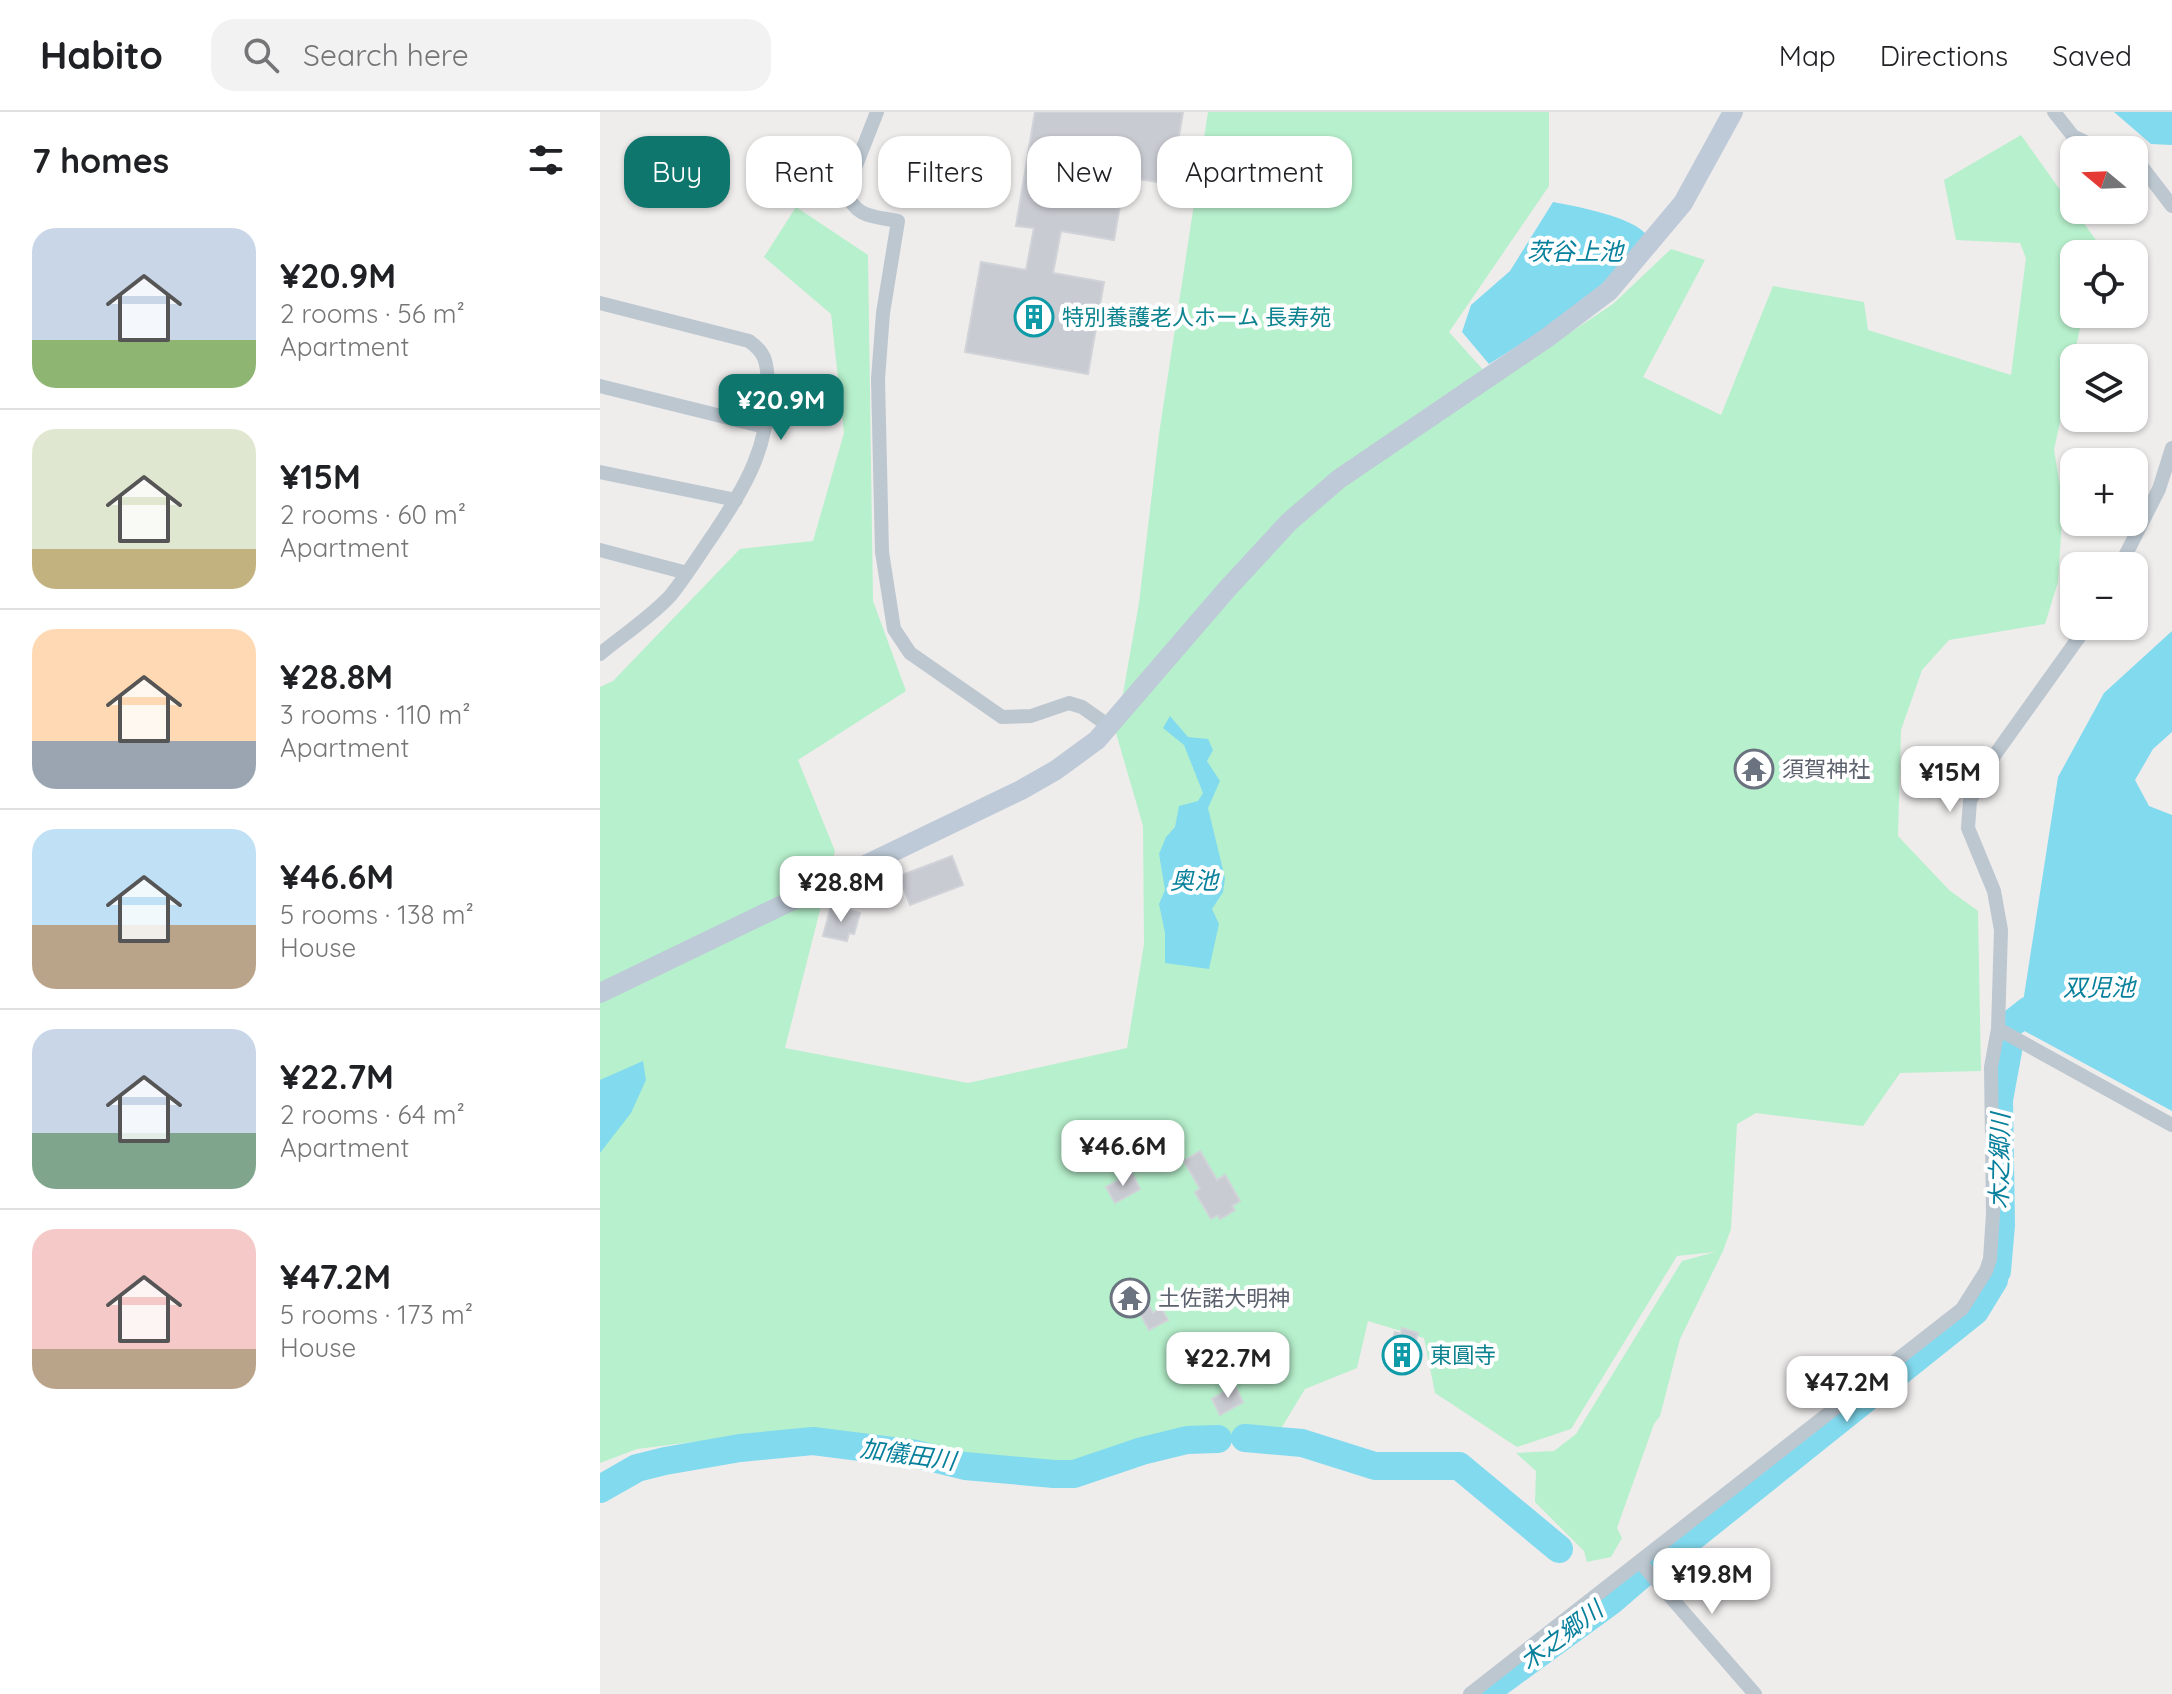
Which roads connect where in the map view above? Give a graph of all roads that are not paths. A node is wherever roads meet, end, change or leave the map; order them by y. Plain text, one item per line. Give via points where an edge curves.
1 (877, 112) edge
2 (1733, 112) edge
3 (2054, 112) edge
4 (2073, 136) edge
5 (2148, 175) edge
6 (2172, 206) edge
7 (600, 303) edge
8 (600, 386) edge
9 (765, 427) junction
10 (2172, 448) edge
11 (600, 472) edge
12 (736, 500) junction
13 (600, 550) edge
14 (2127, 552) edge
15 (687, 573) junction
16 (2077, 640) edge
17 (600, 654) edge
18 (1109, 726) junction
19 (600, 993) edge
20 (1998, 1029) junction
21 (2172, 1125) edge
22 (1640, 1562) junction
23 (1470, 1694) edge
24 (1755, 1694) edge

1 - 18 street via 846,191 861,213 898,221 878,379 882,552 894,629 910,653 1002,717 1031,716 1069,703
2 - 18 street via 1683,203 1609,291 1329,487 1228,588
3 - 4 street
5 - 6 street
7 - 9 street via 749,341 762,350 769,405
8 - 9 street
9 - 12 street via 755,466
10 - 14 street via 2159,489
11 - 12 street
12 - 15 street
13 - 15 street
15 - 17 street via 668,597
16 - 20 street via 1994,756 1970,801 1968,828 1994,891 2001,930
18 - 19 street via 1067,762 1021,790
20 - 21 street
20 - 22 street via 1991,1067 1990,1259 1962,1309
22 - 23 street
22 - 24 street

